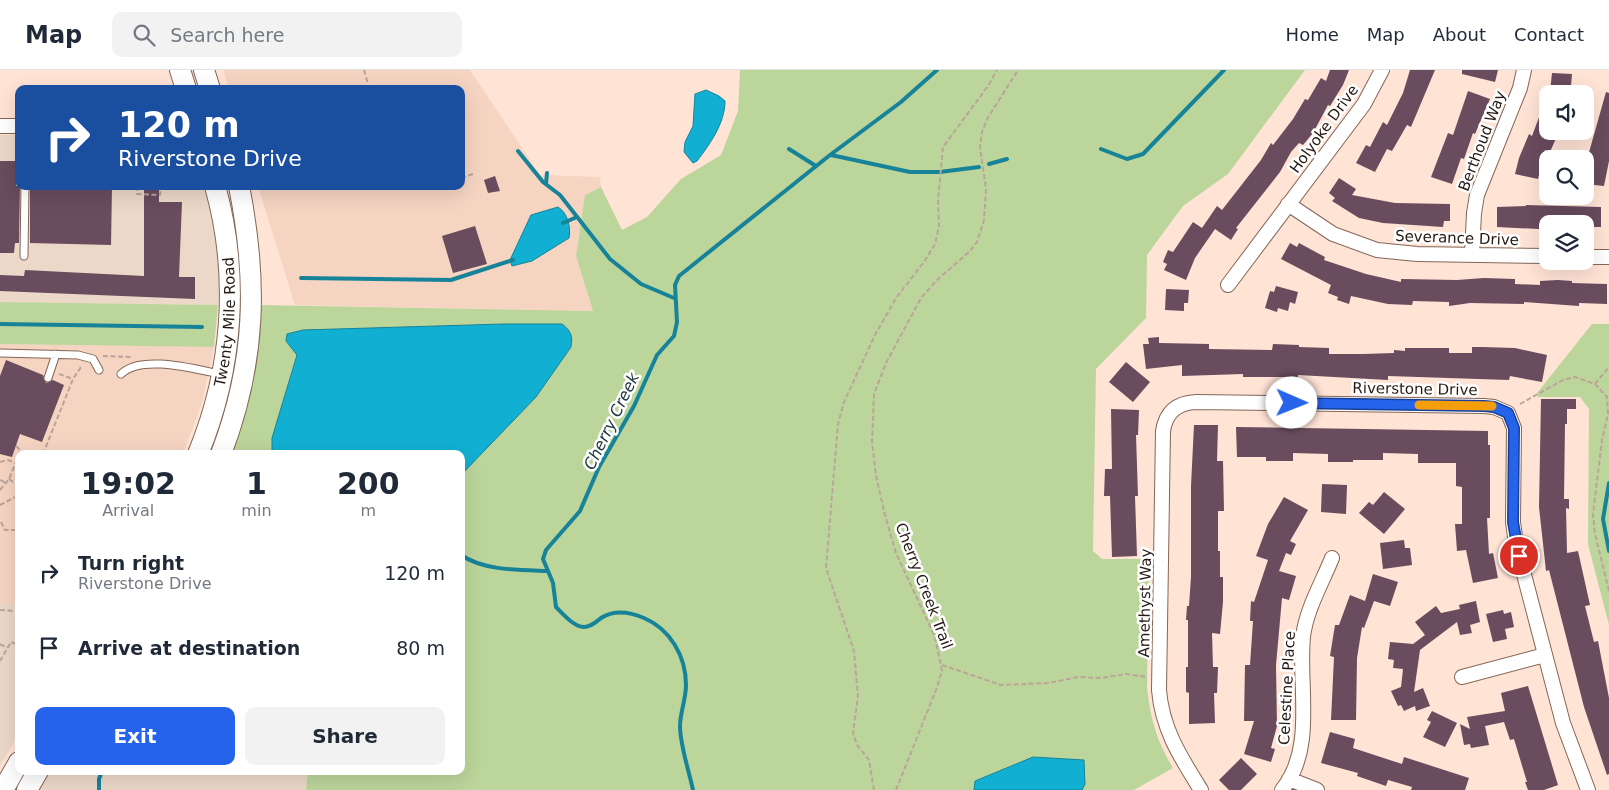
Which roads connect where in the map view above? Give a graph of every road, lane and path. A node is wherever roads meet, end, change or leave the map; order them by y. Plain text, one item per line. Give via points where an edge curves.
1 (180, 70) edge
2 (204, 70) edge
3 (364, 70) edge
4 (996, 70) edge
5 (1018, 70) edge
6 (1382, 70) edge
7 (1524, 70) edge
8 (368, 84) dead end
9 (185, 85) edge
10 (209, 85) edge
11 (0, 126) edge
12 (15, 126) edge
13 (473, 174) dead end
14 (465, 177) edge
15 (24, 190) edge
16 (138, 190) edge
17 (161, 190) edge
18 (216, 190) edge
19 (240, 190) edge
20 (1288, 204) junction
21 (1472, 255) junction
22 (24, 256) dead end
23 (1539, 256) edge
24 (1594, 257) edge
25 (1609, 257) edge
26 (1228, 284) dead end
27 (0, 353) edge
28 (56, 354) junction
29 (134, 357) dead end
30 (93, 359) junction
31 (1609, 367) edge
32 (99, 370) dead end
33 (120, 374) dead end
34 (223, 374) junction
35 (49, 375) joint
36 (73, 379) junction
37 (1595, 384) junction
38 (1520, 404) dead end
39 (1172, 410) joint
40 (16, 446) dead end
41 (20, 450) edge
42 (45, 450) edge
43 (199, 450) edge
44 (222, 450) edge
45 (0, 462) edge
46 (15, 463) edge
47 (15, 465) edge
48 (9, 479) junction
49 (0, 480) edge
50 (6, 483) junction
51 (15, 483) edge
52 (0, 490) edge
53 (15, 497) edge
54 (0, 505) edge
55 (0, 522) edge
56 (15, 530) edge
57 (1332, 558) dead end
58 (1609, 591) edge
59 (0, 610) edge
60 (15, 610) edge
61 (0, 644) edge
62 (15, 644) edge
63 (8, 648) junction
64 (1545, 655) junction
65 (0, 661) edge
66 (941, 665) junction
67 (1462, 677) dead end
68 (1149, 678) dead end
69 (15, 769) edge
70 (36, 775) edge
71 (1286, 785) edge
72 (2, 790) edge
73 (27, 790) edge
74 (874, 790) edge
75 (896, 790) edge
76 (1201, 790) edge
77 (1318, 790) edge
78 (1588, 790) edge

1 - 9 main road
2 - 10 main road
3 - 8 path
4 - 74 path via 943,147 939,226 935,244 896,298 875,335 844,402 838,424 826,568 854,651 858,696 853,733 857,745 869,760
5 - 66 path, Cherry Creek Trail via 987,118 982,132 980,148 986,189 984,220 977,242 921,298 886,363 874,394 873,451 885,515 896,553 935,637
6 - 20 street, Holyoke Drive via 1364,104
7 - 21 street, Berthoud Way via 1520,88 1477,195
11 - 12 street
13 - 14 path
15 - 22 lane
16 - 17 path via 137,194 160,195
18 - 34 main road, Twenty Mile Road via 224,227 230,294
19 - 44 main road, Twenty Mile Road via 249,244 251,330 239,400
20 - 21 street, Severance Drive via 1333,234 1365,247 1401,254
20 - 26 street, Holyoke Drive
21 - 23 street, Severance Drive
24 - 25 street
27 - 28 lane
28 - 30 lane
28 - 35 lane
29 - 30 path via 103,356
30 - 32 lane
30 - 36 path via 81,367
31 - 37 path
33 - 34 lane via 130,366 141,364 187,367
34 - 43 main road, Twenty Mile Road
35 - 36 path
36 - 42 path
37 - 38 path via 1583,378 1567,379
37 - 58 path via 1605,394 1609,405 1593,514
39 - 64 street, Riverstone Drive via 1187,402 1196,402 1484,406 1508,413 1514,428 1515,538
39 - 76 street, Amethyst Way via 1163,431 1159,690 1166,728
40 - 41 path
45 - 46 path
47 - 48 path
48 - 50 path
48 - 51 path
49 - 50 path
50 - 52 path
53 - 54 path
55 - 56 path via 5,530
57 - 71 street, Celestine Place via 1303,636 1302,740 1299,756
59 - 60 path
61 - 63 path
62 - 63 path via 11,642
63 - 65 path
64 - 67 street
64 - 78 street, Riverstone Drive via 1563,723
66 - 68 path via 1001,685 1126,674
66 - 75 path, Cherry Creek Trail via 936,690
69 - 72 main road
70 - 73 main road
71 - 77 street

